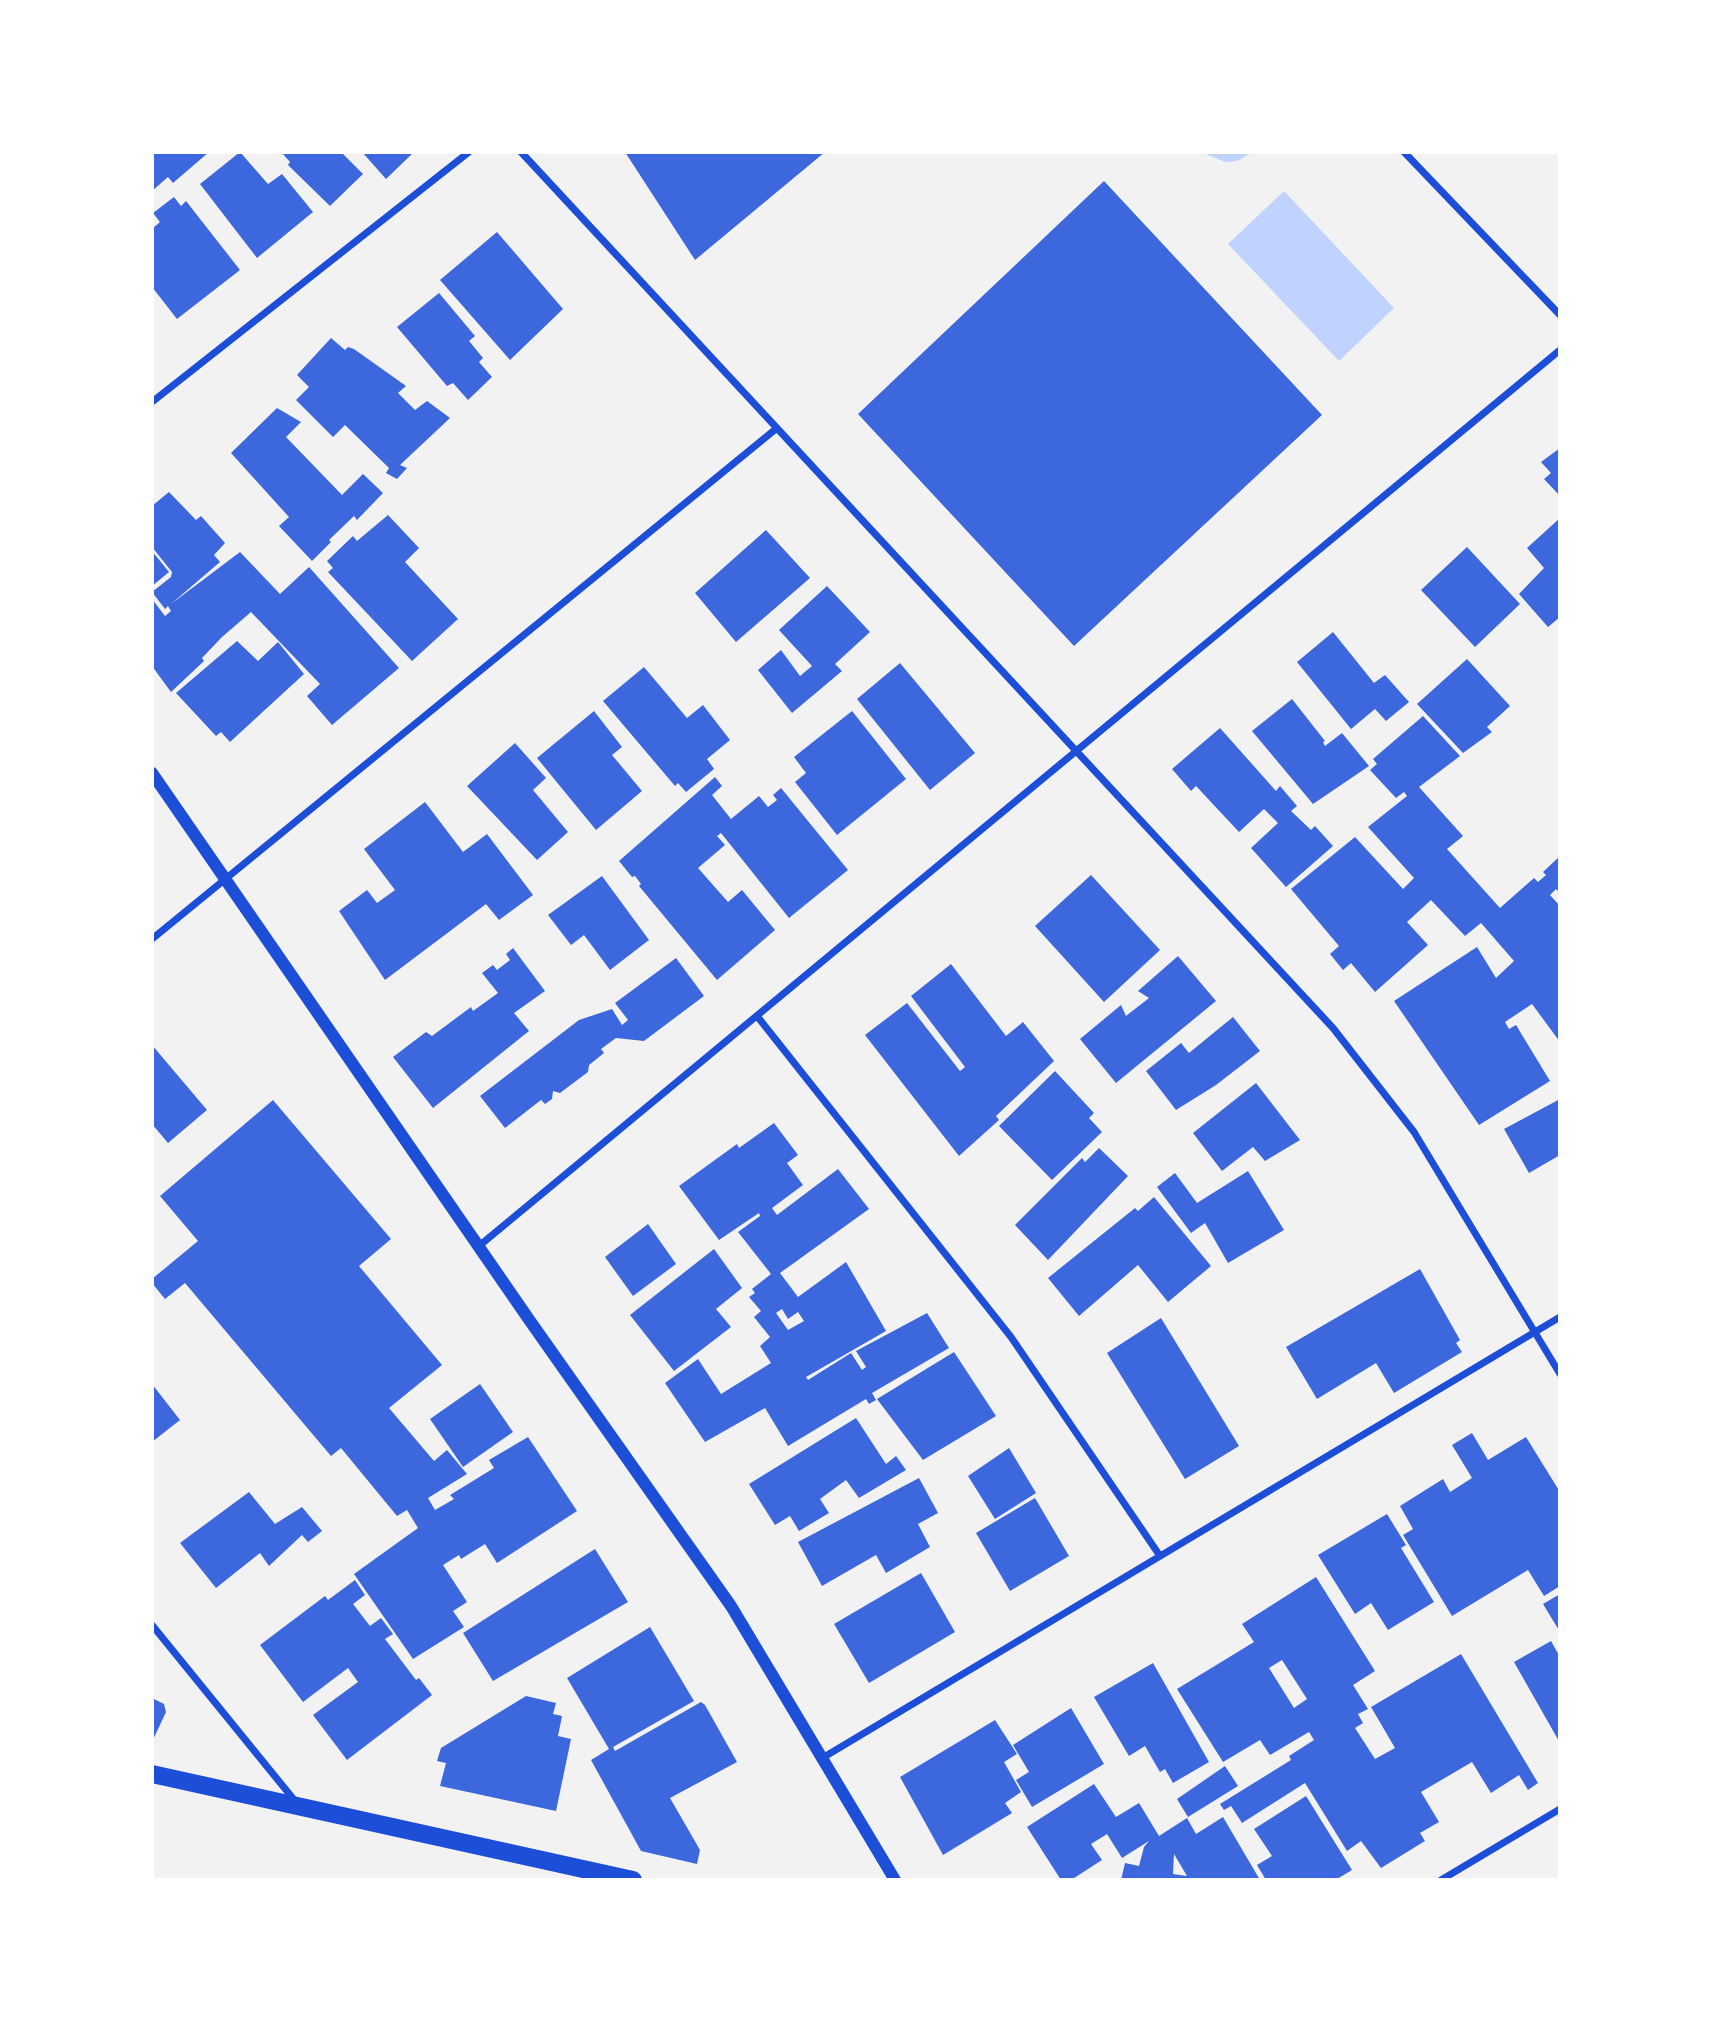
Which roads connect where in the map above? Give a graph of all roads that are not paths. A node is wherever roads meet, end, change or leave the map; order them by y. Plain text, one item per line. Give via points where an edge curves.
1 (469, 152) edge
2 (521, 152) edge
3 (1404, 152) edge
4 (1560, 315) edge
5 (1560, 350) edge
6 (152, 402) edge
7 (777, 428) junction
8 (1076, 751) junction
9 (152, 773) edge
10 (226, 878) junction
11 (152, 939) edge
12 (757, 1016) junction
13 (479, 1247) junction
14 (1560, 1317) edge
15 (1536, 1331) junction
16 (1560, 1374) edge
17 (1160, 1556) junction
18 (152, 1625) edge
19 (824, 1757) junction
20 (152, 1774) edge
21 (300, 1807) junction
22 (1560, 1809) edge
23 (633, 1880) edge
24 (895, 1880) edge
25 (1441, 1880) edge

1 - 6 street
2 - 7 street
3 - 4 street
5 - 8 street
7 - 8 street
7 - 10 street
8 - 12 street
8 - 15 street via 1377,1080
9 - 10 street
10 - 11 street
10 - 13 street
12 - 13 street
12 - 17 street via 1011,1337
13 - 19 street via 731,1606
14 - 15 street
15 - 16 street
15 - 17 street
17 - 19 street
18 - 21 street
19 - 24 street
20 - 21 main road
21 - 23 main road
22 - 25 street

